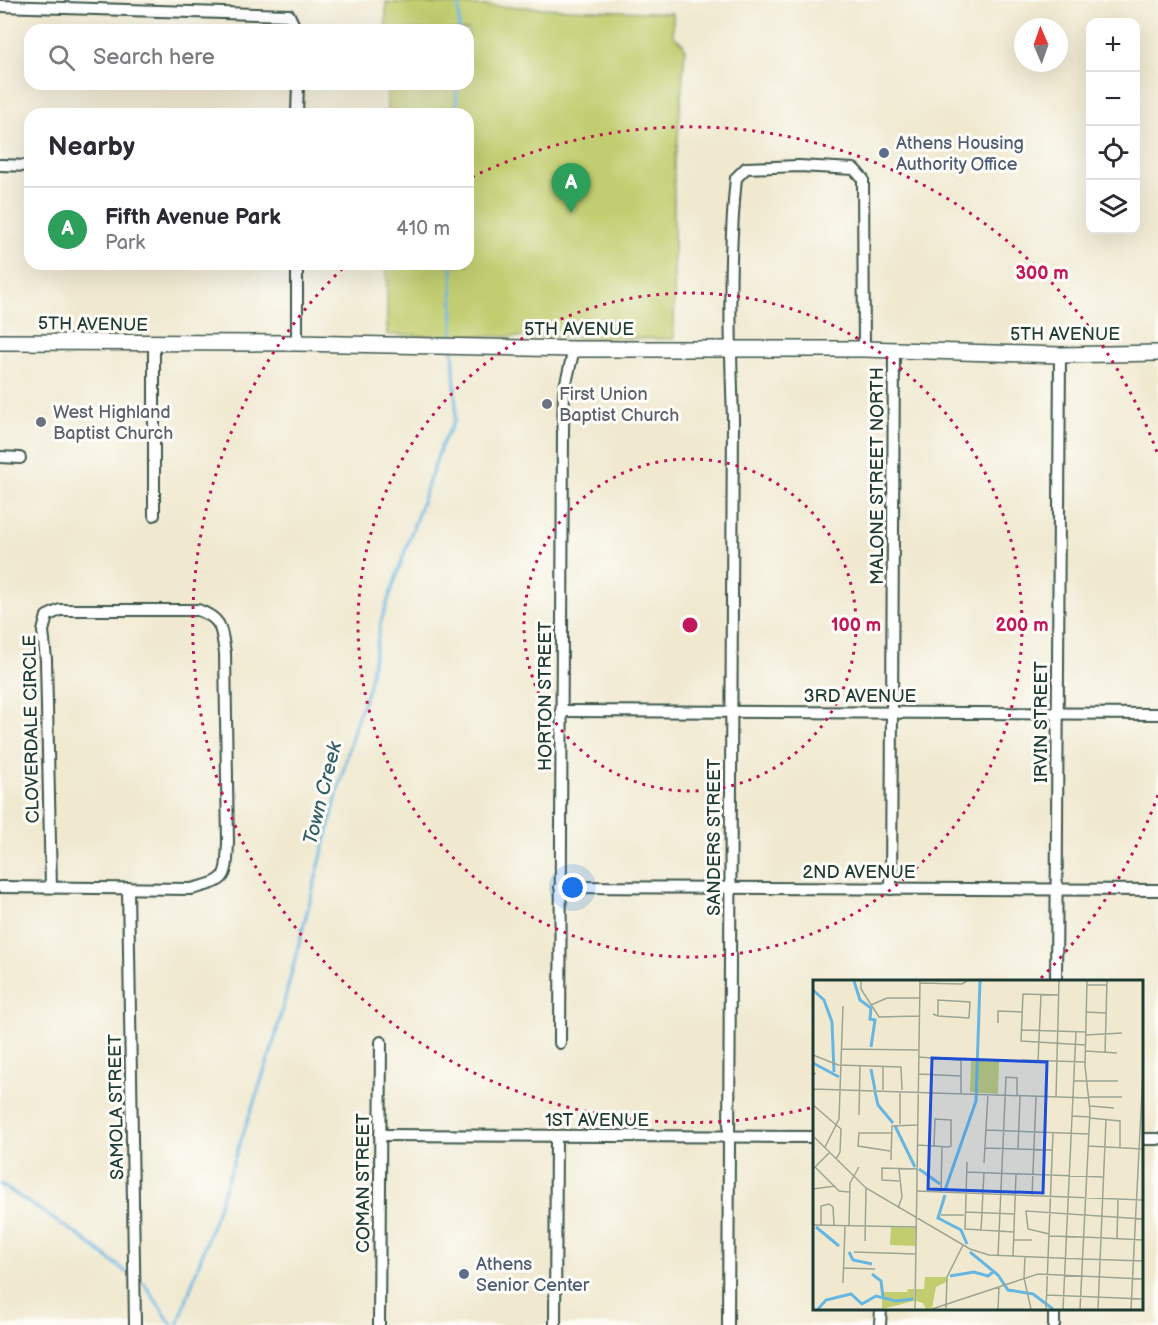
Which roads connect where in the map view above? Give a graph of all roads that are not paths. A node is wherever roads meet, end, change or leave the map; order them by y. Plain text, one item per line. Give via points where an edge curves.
1 (0, 6) edge
2 (293, 24) edge
3 (298, 90) edge
4 (297, 108) edge
5 (0, 165) edge
6 (24, 166) edge
7 (297, 270) edge
8 (0, 342) edge
9 (297, 343) junction
10 (154, 344) junction
11 (574, 349) junction
12 (730, 349) junction
13 (864, 349) junction
14 (894, 351) junction
15 (1158, 353) edge
16 (1060, 355) junction
17 (0, 457) edge
18 (20, 458) dead end
19 (154, 515) dead end
20 (561, 711) junction
21 (731, 712) junction
22 (892, 712) junction
23 (1058, 713) junction
24 (1158, 714) edge
25 (0, 887) edge
26 (51, 887) junction
27 (560, 887) junction
28 (128, 888) junction
29 (731, 888) junction
30 (891, 889) junction
31 (1057, 890) junction
32 (1158, 890) edge
33 (1056, 980) edge
34 (381, 1042) dead end
35 (560, 1043) dead end
36 (380, 1135) junction
37 (556, 1136) junction
38 (729, 1137) junction
39 (813, 1137) edge
40 (881, 1310) edge
41 (135, 1325) edge
42 (379, 1325) edge
43 (555, 1325) edge
44 (728, 1325) edge
45 (880, 1325) edge

1 - 2 street via 289,15
3 - 4 street
5 - 6 street
7 - 9 street
8 - 10 street, 5TH AVENUE
9 - 10 street, 5TH AVENUE
9 - 11 street, 5TH AVENUE
10 - 19 street
11 - 12 street, 5TH AVENUE
11 - 20 street, HORTON STREET via 564,391
12 - 13 street, 5TH AVENUE
12 - 13 street, SANDERS STREET via 736,178 746,168 774,166 854,169 863,179
12 - 21 street, SANDERS STREET
13 - 14 street, 5TH AVENUE
14 - 16 street, 5TH AVENUE
14 - 22 street, MALONE STREET NORTH
15 - 16 street, 5TH AVENUE
16 - 23 street, IRVIN STREET
17 - 18 street
20 - 21 street, 3RD AVENUE
20 - 27 street, HORTON STREET
21 - 22 street, 3RD AVENUE
21 - 29 street, SANDERS STREET
22 - 23 street, 3RD AVENUE
22 - 30 street, MALONE STREET NORTH
23 - 24 street, 3RD AVENUE
23 - 31 street, IRVIN STREET
25 - 26 street
26 - 28 street
26 - 28 street, CLOVERDALE CIRCLE via 43,631 47,616 60,610 198,610 212,615 220,626 225,652 226,872 217,883 191,889
27 - 29 street, 2ND AVENUE
27 - 35 street, HORTON STREET
28 - 41 street, SAMOLA STREET
29 - 30 street, 2ND AVENUE
29 - 38 street, SANDERS STREET
30 - 31 street, 2ND AVENUE
31 - 32 street, 2ND AVENUE
31 - 33 street, IRVIN STREET
34 - 36 street, COMAN STREET
36 - 37 street, 1ST AVENUE
36 - 42 street, COMAN STREET
37 - 38 street, 1ST AVENUE
37 - 43 street
38 - 39 street, 1ST AVENUE
38 - 44 street, SANDERS STREET
40 - 45 street

